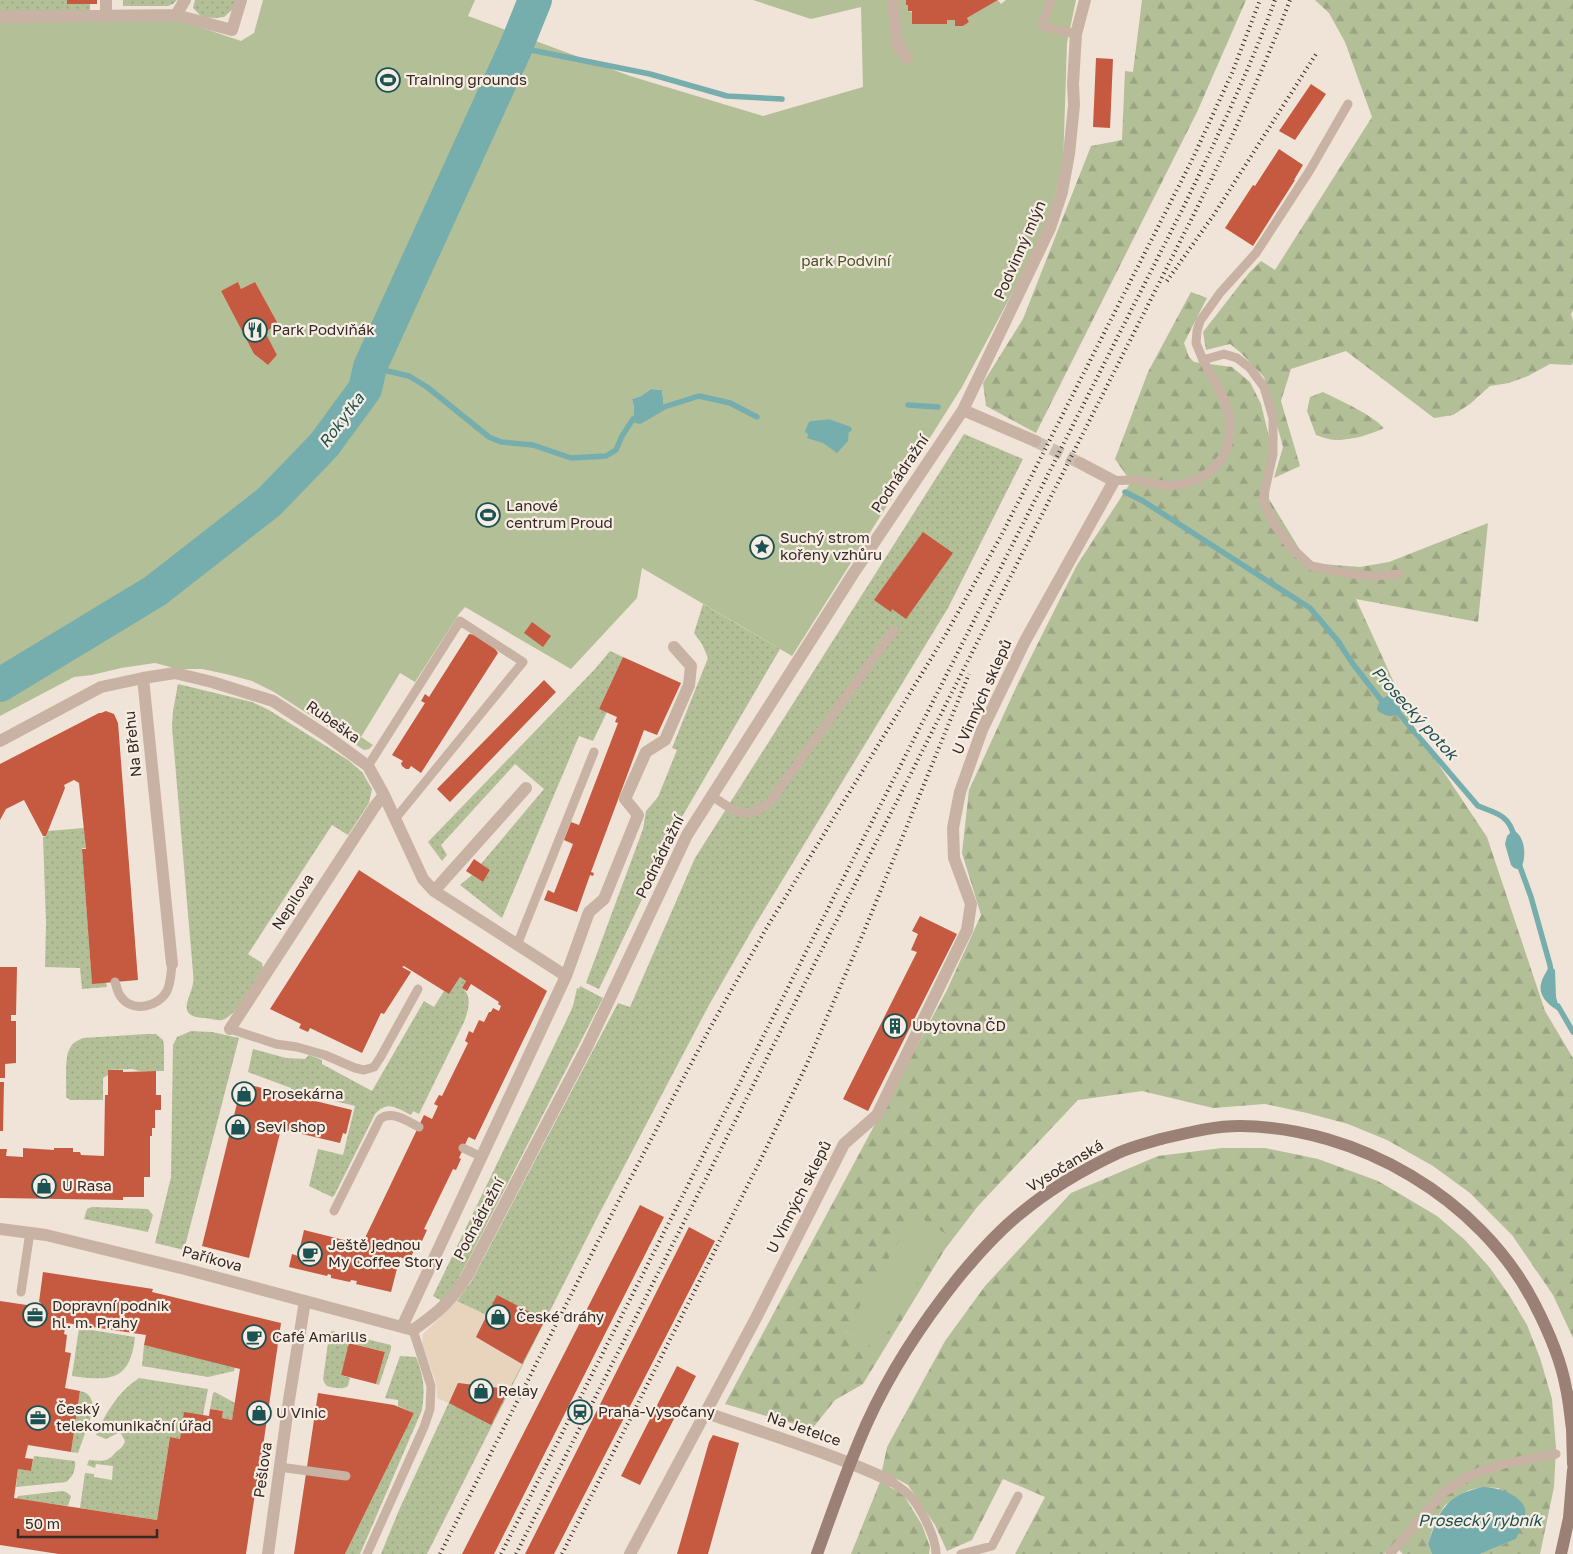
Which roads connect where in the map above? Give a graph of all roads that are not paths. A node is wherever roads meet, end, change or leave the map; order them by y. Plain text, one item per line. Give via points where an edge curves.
1 (106, 0) edge
2 (185, 0) edge
3 (241, 0) edge
4 (894, 0) edge
5 (1051, 0) edge
6 (1085, 0) edge
7 (176, 14) junction
8 (106, 16) junction
9 (0, 17) edge
10 (1076, 34) junction
11 (907, 58) dead end
12 (1348, 104) dead end
13 (1203, 360) junction
14 (963, 410) junction
15 (1034, 441) tunnel mouth
16 (1080, 463) tunnel mouth
17 (1114, 481) junction
18 (1399, 574) dead end
19 (894, 630) dead end
20 (674, 647) dead end
21 (143, 678) junction
22 (0, 741) edge
23 (594, 752) dead end
24 (368, 766) junction
25 (526, 788) dead end
26 (384, 795) junction
27 (712, 796) junction
28 (395, 819) junction
29 (434, 891) junction
30 (517, 945) junction
31 (172, 964) joint
32 (566, 976) junction
33 (116, 982) dead end
34 (418, 989) dead end
35 (230, 1029) joint
36 (419, 1127) dead end
37 (463, 1148) dead end
38 (482, 1157) junction
39 (334, 1212) dead end
40 (0, 1229) edge
41 (30, 1232) junction
42 (21, 1292) dead end
43 (304, 1301) junction
44 (407, 1328) junction
45 (704, 1412) junction
46 (1572, 1429) edge
47 (1556, 1454) dead end
48 (1573, 1464) edge
49 (279, 1467) junction
50 (1573, 1470) edge
51 (346, 1476) dead end
52 (891, 1481) joint
53 (1018, 1496) dead end
54 (268, 1554) edge
55 (367, 1554) edge
56 (630, 1554) edge
57 (817, 1554) edge
58 (936, 1554) edge
59 (961, 1554) edge
60 (1390, 1554) edge
61 (1561, 1554) edge

1 - 8 street
2 - 7 street
3 - 7 street via 232,30
4 - 11 street via 897,44
5 - 10 lane via 1042,26
6 - 10 street, Podvinný mlýn
7 - 8 street
8 - 9 street
10 - 14 street, Podvinný mlýn via 1074,105 1062,192 1050,228
12 - 13 lane via 1256,253 1200,321 1196,343
13 - 17 lane via 1229,414 1230,436 1218,465 1204,476 1173,485 1137,480
13 - 18 lane via 1224,354 1237,358 1250,368 1264,387 1273,418 1273,454 1263,499 1274,524 1291,547 1311,566 1351,574
14 - 15 street
14 - 27 street, Podnádražní via 853,574
16 - 17 street
17 - 45 street, U Vinných sklepů via 1025,642 982,730 960,792 953,828 954,858 971,904 968,930 877,1115 844,1144 756,1318
19 - 27 lane via 770,802 747,814 736,812
20 - 32 street, Podnádražní via 691,666 689,685 665,740 646,752 625,799 638,815 604,899 588,912
21 - 22 street via 101,686
21 - 24 street, Rubeška via 175,673 274,701
21 - 31 street, Na Břehu
23 - 30 lane
24 - 26 street, Rubeška
24 - 28 lane via 460,621 523,662
25 - 29 street
26 - 28 street, Rubeška
26 - 35 street, Nepilova
27 - 44 street, Podnádražní via 687,835 587,1047 467,1276 458,1291 435,1315
28 - 29 street, Rubeška via 423,879
29 - 30 street, Rubeška
30 - 32 street, Rubeška
31 - 33 lane via 168,989 162,998 147,1006 126,1002 120,996
32 - 38 street, Podnádražní
34 - 35 lane via 374,1067 364,1070 325,1055
36 - 39 lane via 391,1115 380,1119
37 - 38 lane
38 - 44 street, Podnádražní
40 - 41 street, Paříkova
41 - 42 lane
41 - 43 street, Paříkova via 185,1268
43 - 44 street, Paříkova
43 - 49 street, Pešlova
44 - 55 lane via 430,1386 430,1409
45 - 52 street, Na Jetelce via 821,1452
45 - 56 street, U Vinných sklepů
46 - 48 main road, Vysočanská, bridge
46 - 57 main road, Vysočanská, bridge via 1566,1386 1534,1302 1510,1264 1460,1211 1425,1183 1352,1147 1278,1129 1238,1126 1200,1130 1120,1152 1074,1176 1020,1213 978,1254 914,1336 886,1384 867,1423
47 - 60 lane via 1494,1467 1469,1476 1443,1493
49 - 51 lane
49 - 54 street, Pešlova
50 - 61 main road via 1569,1518
52 - 58 lane via 909,1494 927,1521
53 - 59 lane via 992,1546

